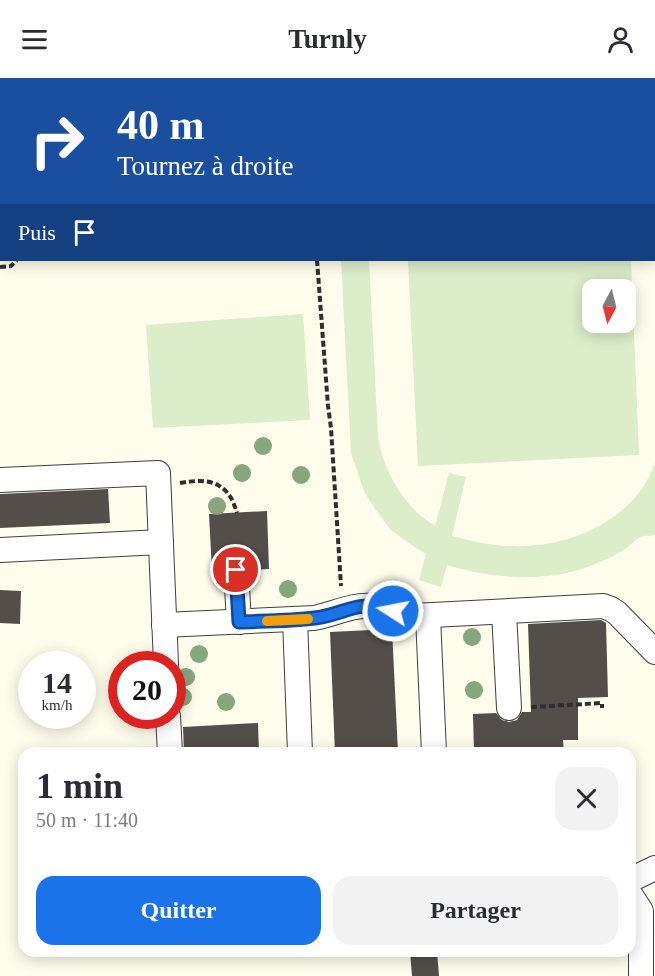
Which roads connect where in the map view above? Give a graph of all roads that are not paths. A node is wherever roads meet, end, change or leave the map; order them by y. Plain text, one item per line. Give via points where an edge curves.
1 (0, 480) edge
2 (161, 542) junction
3 (0, 550) edge
4 (236, 570) dead end
5 (504, 612) junction
6 (428, 616) junction
7 (294, 619) junction
8 (239, 622) junction
9 (164, 625) junction
10 (165, 651) edge
11 (655, 652) edge
12 (509, 708) road end
13 (169, 729) edge
14 (170, 747) edge
15 (300, 747) edge
16 (434, 747) edge
17 (655, 868) edge
18 (636, 877) edge
19 (636, 915) edge
20 (641, 976) edge

1 - 2 street via 158,473
2 - 3 street
2 - 9 street
4 - 8 street
5 - 6 street
5 - 11 street via 603,606 618,613
5 - 12 street
6 - 7 street via 368,605 329,616
6 - 16 street
7 - 8 street
7 - 15 street
8 - 9 street
9 - 10 street
13 - 14 street
17 - 18 street
19 - 20 street

